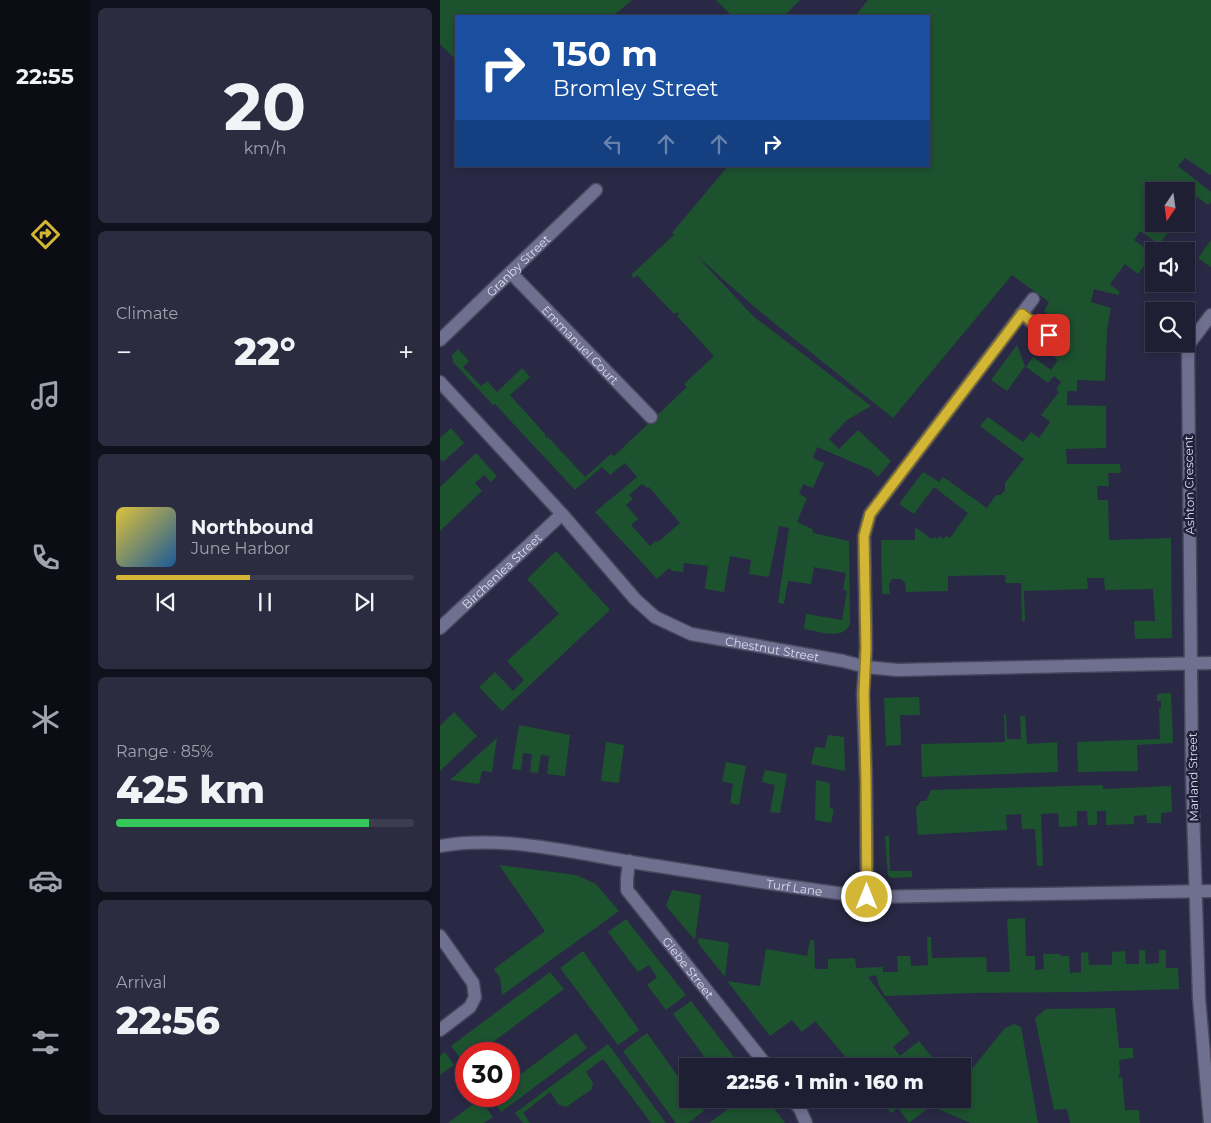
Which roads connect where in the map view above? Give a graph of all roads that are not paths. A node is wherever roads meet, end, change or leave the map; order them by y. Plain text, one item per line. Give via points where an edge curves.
1 (596, 190) dead end
2 (510, 273) junction
3 (1033, 299) dead end
4 (1022, 314) junction
5 (1211, 314) edge
6 (1049, 335) dead end
7 (440, 340) edge
8 (440, 382) edge
9 (651, 417) dead end
10 (562, 514) junction
11 (440, 628) edge
12 (1211, 663) edge
13 (1190, 664) junction
14 (866, 667) junction
15 (440, 846) edge
16 (629, 861) junction
17 (1196, 891) junction
18 (1211, 891) edge
19 (867, 897) junction
20 (440, 936) edge
21 (440, 1030) edge
22 (761, 1058) edge
23 (799, 1108) edge
24 (806, 1123) edge
25 (1210, 1123) edge

1 - 2 street, Granby Street
2 - 7 street, Granby Street
2 - 9 street, Emmanuel Court
3 - 4 street
4 - 6 street
4 - 14 street via 870,514 864,536
5 - 13 street, Ashton Crescent via 1189,344 1188,353
8 - 10 street, Chestnut Street
10 - 11 street, Birchenlea Street
10 - 14 street, Chestnut Street via 655,618 691,634
12 - 13 street, Chestnut Street
13 - 14 street, Chestnut Street via 896,670
13 - 17 street, Marland Street
14 - 19 street
15 - 16 street, Turf Lane via 495,842
16 - 19 street, Turf Lane
16 - 22 street, Glebe Street via 627,890
17 - 18 street, Turf Lane
17 - 19 street, Turf Lane
17 - 25 street, Marland Street via 1199,998
20 - 21 street via 473,983 475,997 470,1007
23 - 24 street

